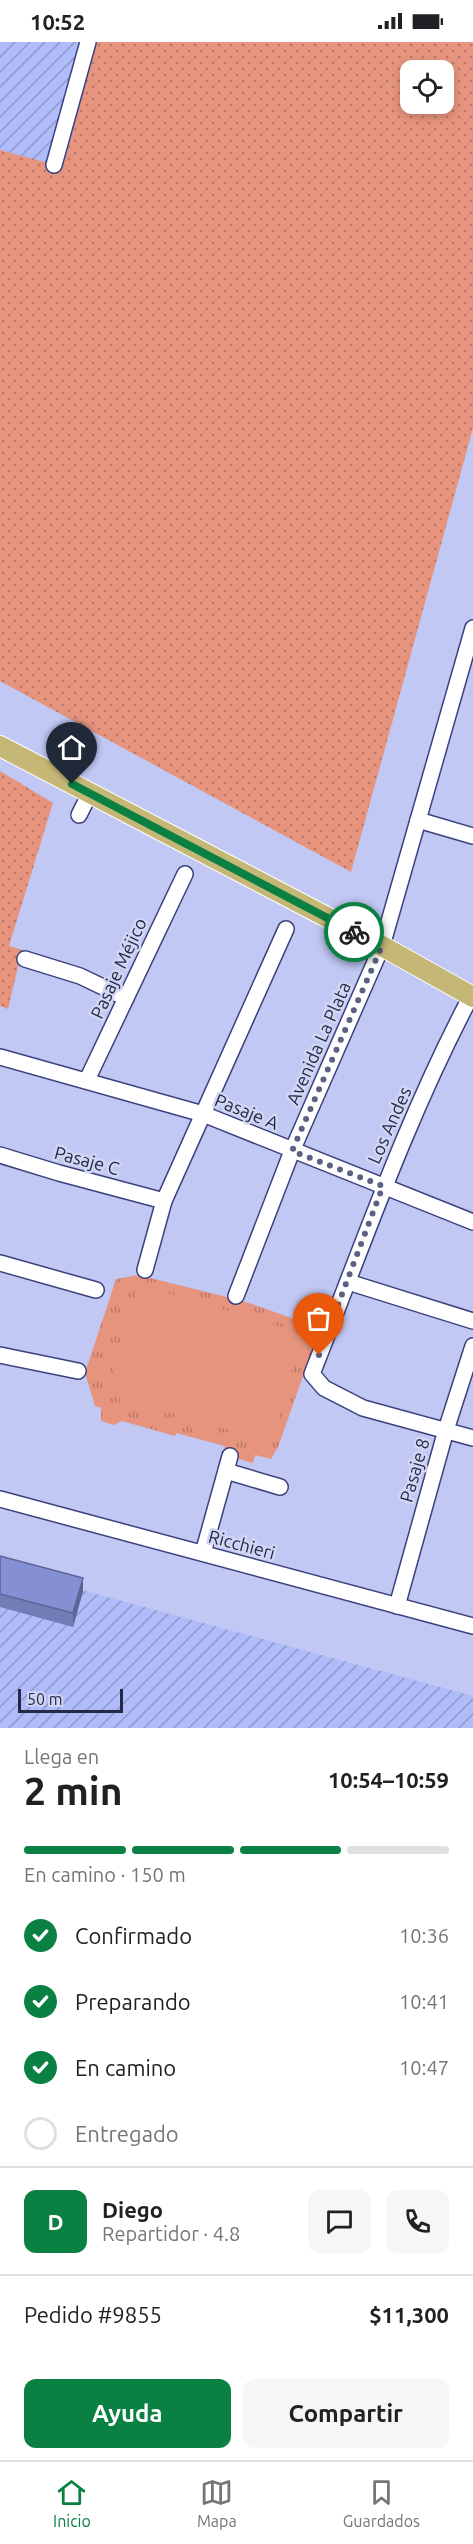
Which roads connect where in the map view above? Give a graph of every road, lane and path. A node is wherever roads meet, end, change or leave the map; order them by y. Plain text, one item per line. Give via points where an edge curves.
1 (88, 42) edge
2 (54, 165) dead end
3 (472, 635) edge
4 (0, 746) edge
5 (90, 793) junction
6 (79, 815) dead end
7 (418, 820) junction
8 (473, 836) edge
9 (185, 874) dead end
10 (286, 929) dead end
11 (382, 946) junction
12 (25, 959) dead end
13 (472, 997) edge
14 (126, 998) junction
15 (0, 1057) edge
16 (87, 1080) junction
17 (203, 1114) junction
18 (292, 1151) junction
19 (0, 1155) edge
20 (383, 1186) junction
21 (164, 1201) junction
22 (473, 1222) edge
23 (0, 1263) edge
24 (145, 1270) dead end
25 (348, 1282) junction
26 (96, 1290) dead end
27 (236, 1296) dead end
28 (473, 1321) edge
29 (473, 1347) edge
30 (0, 1355) edge
31 (78, 1371) dead end
32 (446, 1430) junction
33 (473, 1438) edge
34 (280, 1487) dead end
35 (0, 1499) edge
36 (203, 1553) junction
37 (397, 1606) junction
38 (473, 1626) edge

1 - 2 street
3 - 7 street, Avenida La Plata
4 - 5 main road
5 - 6 street
5 - 11 main road
7 - 8 street
7 - 11 street, Avenida La Plata
9 - 14 street, Pasaje Méjico
10 - 17 street
11 - 13 main road
11 - 18 street, Avenida La Plata
12 - 14 street via 80,976
13 - 20 street, Los Andes
14 - 16 street, Pasaje Méjico
15 - 16 street, Pasaje A
16 - 17 street, Pasaje A
17 - 18 street, Pasaje A
17 - 21 street
18 - 20 street, Pasaje A
18 - 27 street, Avenida La Plata
19 - 21 street, Pasaje C
20 - 22 street, Pasaje A
20 - 25 street, Los Andes
21 - 24 street
23 - 26 street
25 - 28 street
25 - 32 street, Los Andes via 312,1374 324,1388 363,1408
29 - 32 street, Pasaje 8
30 - 31 street
32 - 33 street
32 - 37 street, Pasaje 8
34 - 36 street via 228,1464
35 - 36 street, Ricchieri
36 - 37 street, Ricchieri
37 - 38 street, Ricchieri

